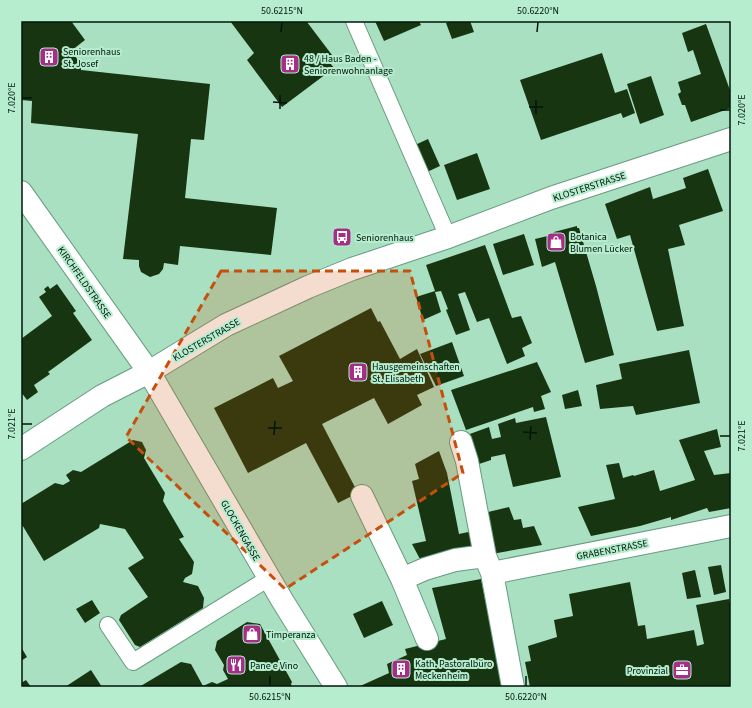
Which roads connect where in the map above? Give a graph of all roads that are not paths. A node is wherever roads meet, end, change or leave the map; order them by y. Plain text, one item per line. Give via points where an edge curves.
1 (354, 21) edge
2 (731, 139) edge
3 (21, 192) edge
4 (448, 237) junction
5 (149, 372) junction
6 (461, 442) dead end
7 (21, 449) edge
8 (362, 496) dead end
9 (731, 526) edge
10 (488, 564) junction
11 (269, 578) junction
12 (402, 579) junction
13 (108, 625) dead end
14 (427, 639) dead end
15 (336, 687) edge
16 (513, 687) edge

1 - 4 lane
2 - 4 street, KLOSTERSTRASSE via 551,198
3 - 5 street, KIRCHFELDSTRASSE
4 - 5 street, KLOSTERSTRASSE via 352,269 308,287 226,325
5 - 7 street, KLOSTERSTRASSE via 102,396
5 - 11 street, GLOCKENGASSE
6 - 10 street via 468,461
8 - 12 street
9 - 10 street, GRABENSTRASSE
10 - 12 street, GRABENSTRASSE via 456,560
10 - 16 street
11 - 13 lane via 133,662
11 - 15 street, GLOCKENGASSE
12 - 14 street

